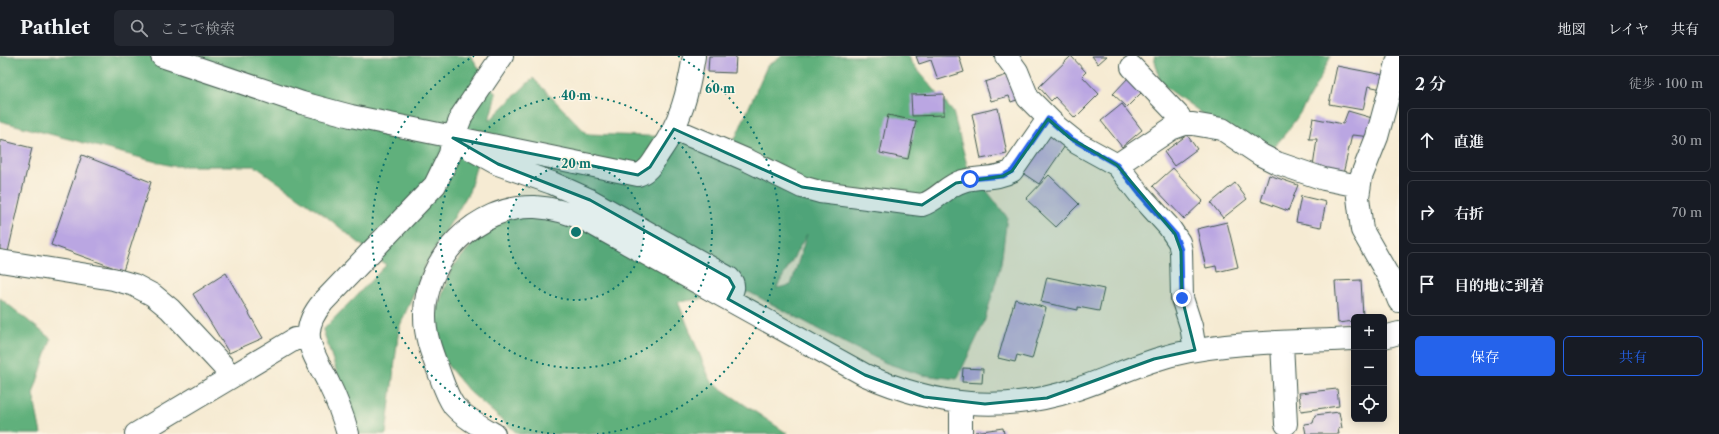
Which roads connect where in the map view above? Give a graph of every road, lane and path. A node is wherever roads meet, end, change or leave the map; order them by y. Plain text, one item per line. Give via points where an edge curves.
1 (162, 56) edge
2 (502, 56) edge
3 (694, 56) edge
4 (1006, 56) edge
5 (1399, 56) edge
6 (1132, 67) dead end
7 (1048, 119) junction
8 (1181, 125) junction
9 (674, 128) junction
10 (453, 138) junction
11 (1117, 165) junction
12 (1359, 186) junction
13 (0, 261) edge
14 (728, 299) junction
15 (1399, 300) edge
16 (1399, 333) edge
17 (1387, 336) edge
18 (309, 338) junction
19 (1351, 339) edge
20 (1282, 343) junction
21 (1195, 350) junction
22 (230, 378) junction
23 (961, 402) junction
24 (1286, 424) dead end
25 (136, 434) edge
26 (348, 434) edge
27 (494, 434) edge
28 (961, 434) edge

1 - 10 street via 326,110 375,123
2 - 10 street via 462,115
3 - 9 street via 689,89
4 - 7 street via 1017,71 1028,98
5 - 12 street via 1377,137
6 - 8 street via 1179,116
7 - 9 street via 1012,171 1003,176 956,183 922,205 820,192 802,187
7 - 11 street via 1070,138
8 - 11 street via 1170,129
8 - 12 street via 1193,124 1222,129 1261,156 1277,163 1324,179
9 - 10 street via 650,166 638,175
10 - 14 street via 498,164 590,200 729,278 734,287
10 - 18 street via 450,154 435,185 316,310
11 - 21 street via 1179,242 1182,298
12 - 15 street via 1358,207 1362,230
13 - 22 street via 113,279 134,285 153,295 170,309 223,366
14 - 23 street via 865,375 894,388 924,397
14 - 27 street via 570,213 534,207 515,209 483,220 456,240 436,268 430,283 425,317 430,350 454,406
16 - 17 street
18 - 22 street via 296,339
18 - 26 street via 313,356 335,396
19 - 20 street
20 - 21 street
20 - 24 street
21 - 23 street via 1154,359 1047,398 985,404
22 - 25 street
23 - 28 street

